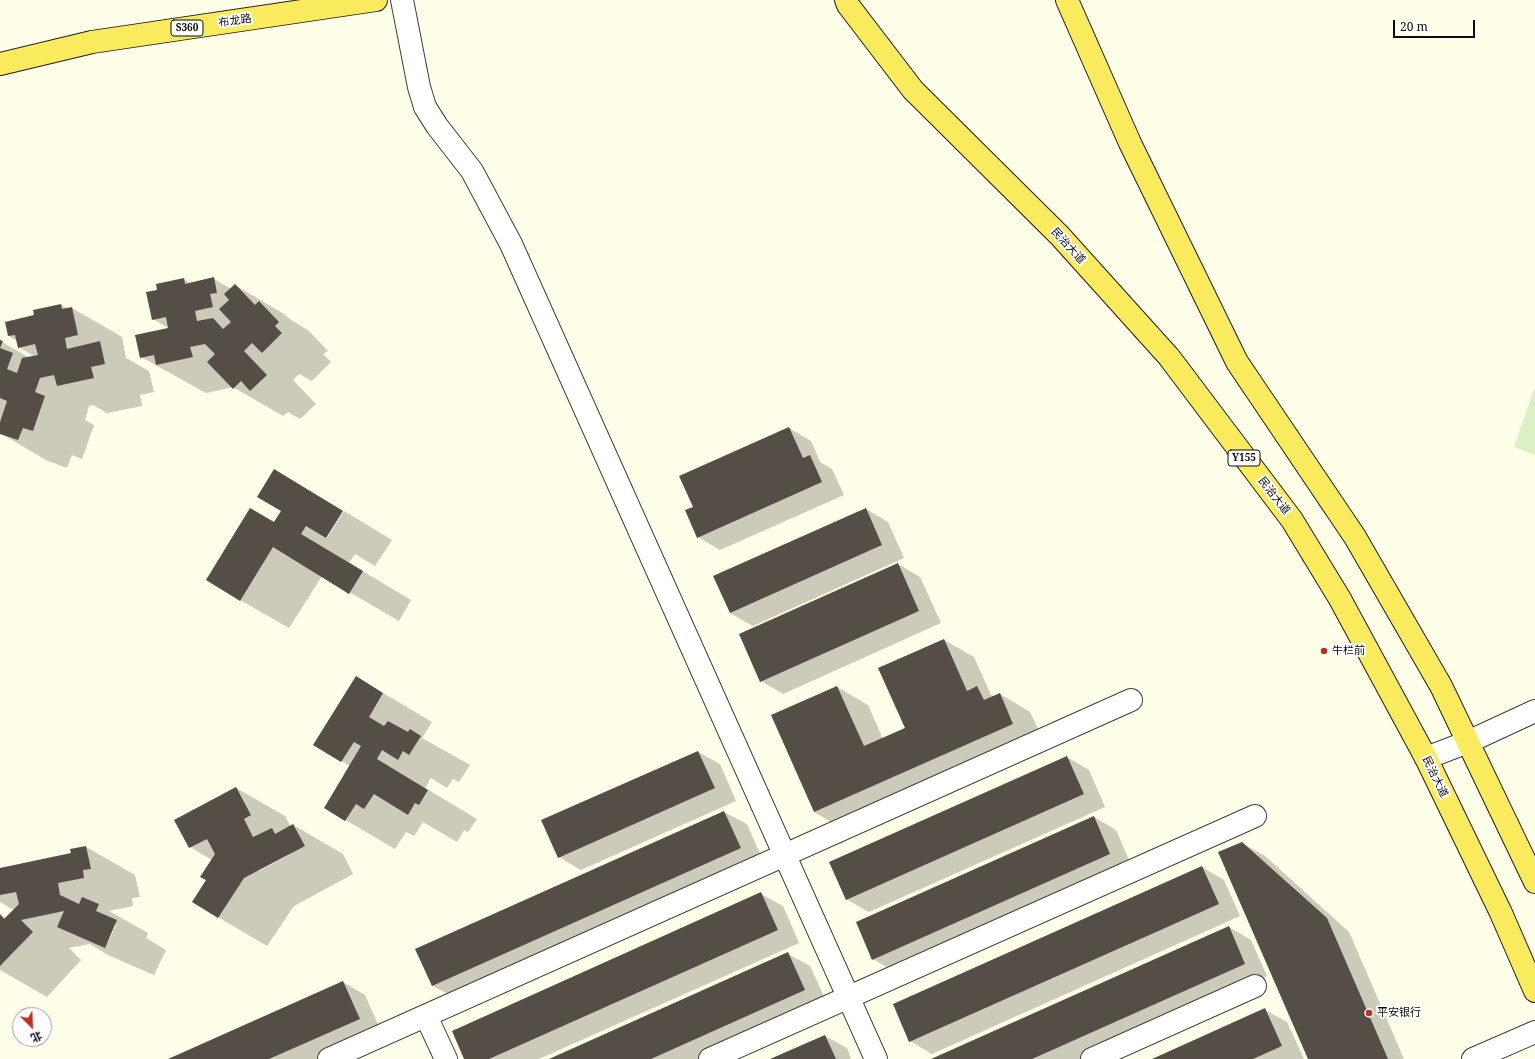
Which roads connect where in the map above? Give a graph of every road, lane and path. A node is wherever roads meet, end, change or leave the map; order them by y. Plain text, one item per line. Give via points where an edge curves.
1 (376, 0) edge
2 (402, 0) edge
3 (846, 0) edge
4 (1067, 0) edge
5 (0, 64) edge
6 (1131, 700) dead end
7 (1535, 711) edge
8 (1468, 742) junction
9 (1426, 758) junction
10 (1255, 816) dead end
11 (785, 855) junction
12 (1535, 882) edge
13 (1255, 986) dead end
14 (1535, 991) edge
15 (848, 997) junction
16 (426, 1016) junction
17 (1535, 1032) edge
18 (329, 1059) edge
19 (446, 1059) edge
20 (710, 1059) edge
21 (876, 1059) edge
22 (1092, 1059) edge
23 (1474, 1059) edge

1 - 5 main road, 布龙路 / S360 via 92,42
2 - 11 street via 418,87 426,107 437,126 472,171 511,244
3 - 9 main road, 民治大道 / Y155 via 913,90 1060,236 1169,357 1292,520 1340,599
4 - 8 main road via 1130,143 1237,362 1355,537 1441,686
6 - 11 street
7 - 8 street
8 - 9 street
8 - 12 main road
9 - 14 main road, 民治大道 / Y155 via 1501,913
10 - 15 street
11 - 15 street
11 - 16 street
13 - 22 street
15 - 20 street
15 - 21 street
16 - 18 street
16 - 19 street
17 - 23 street

